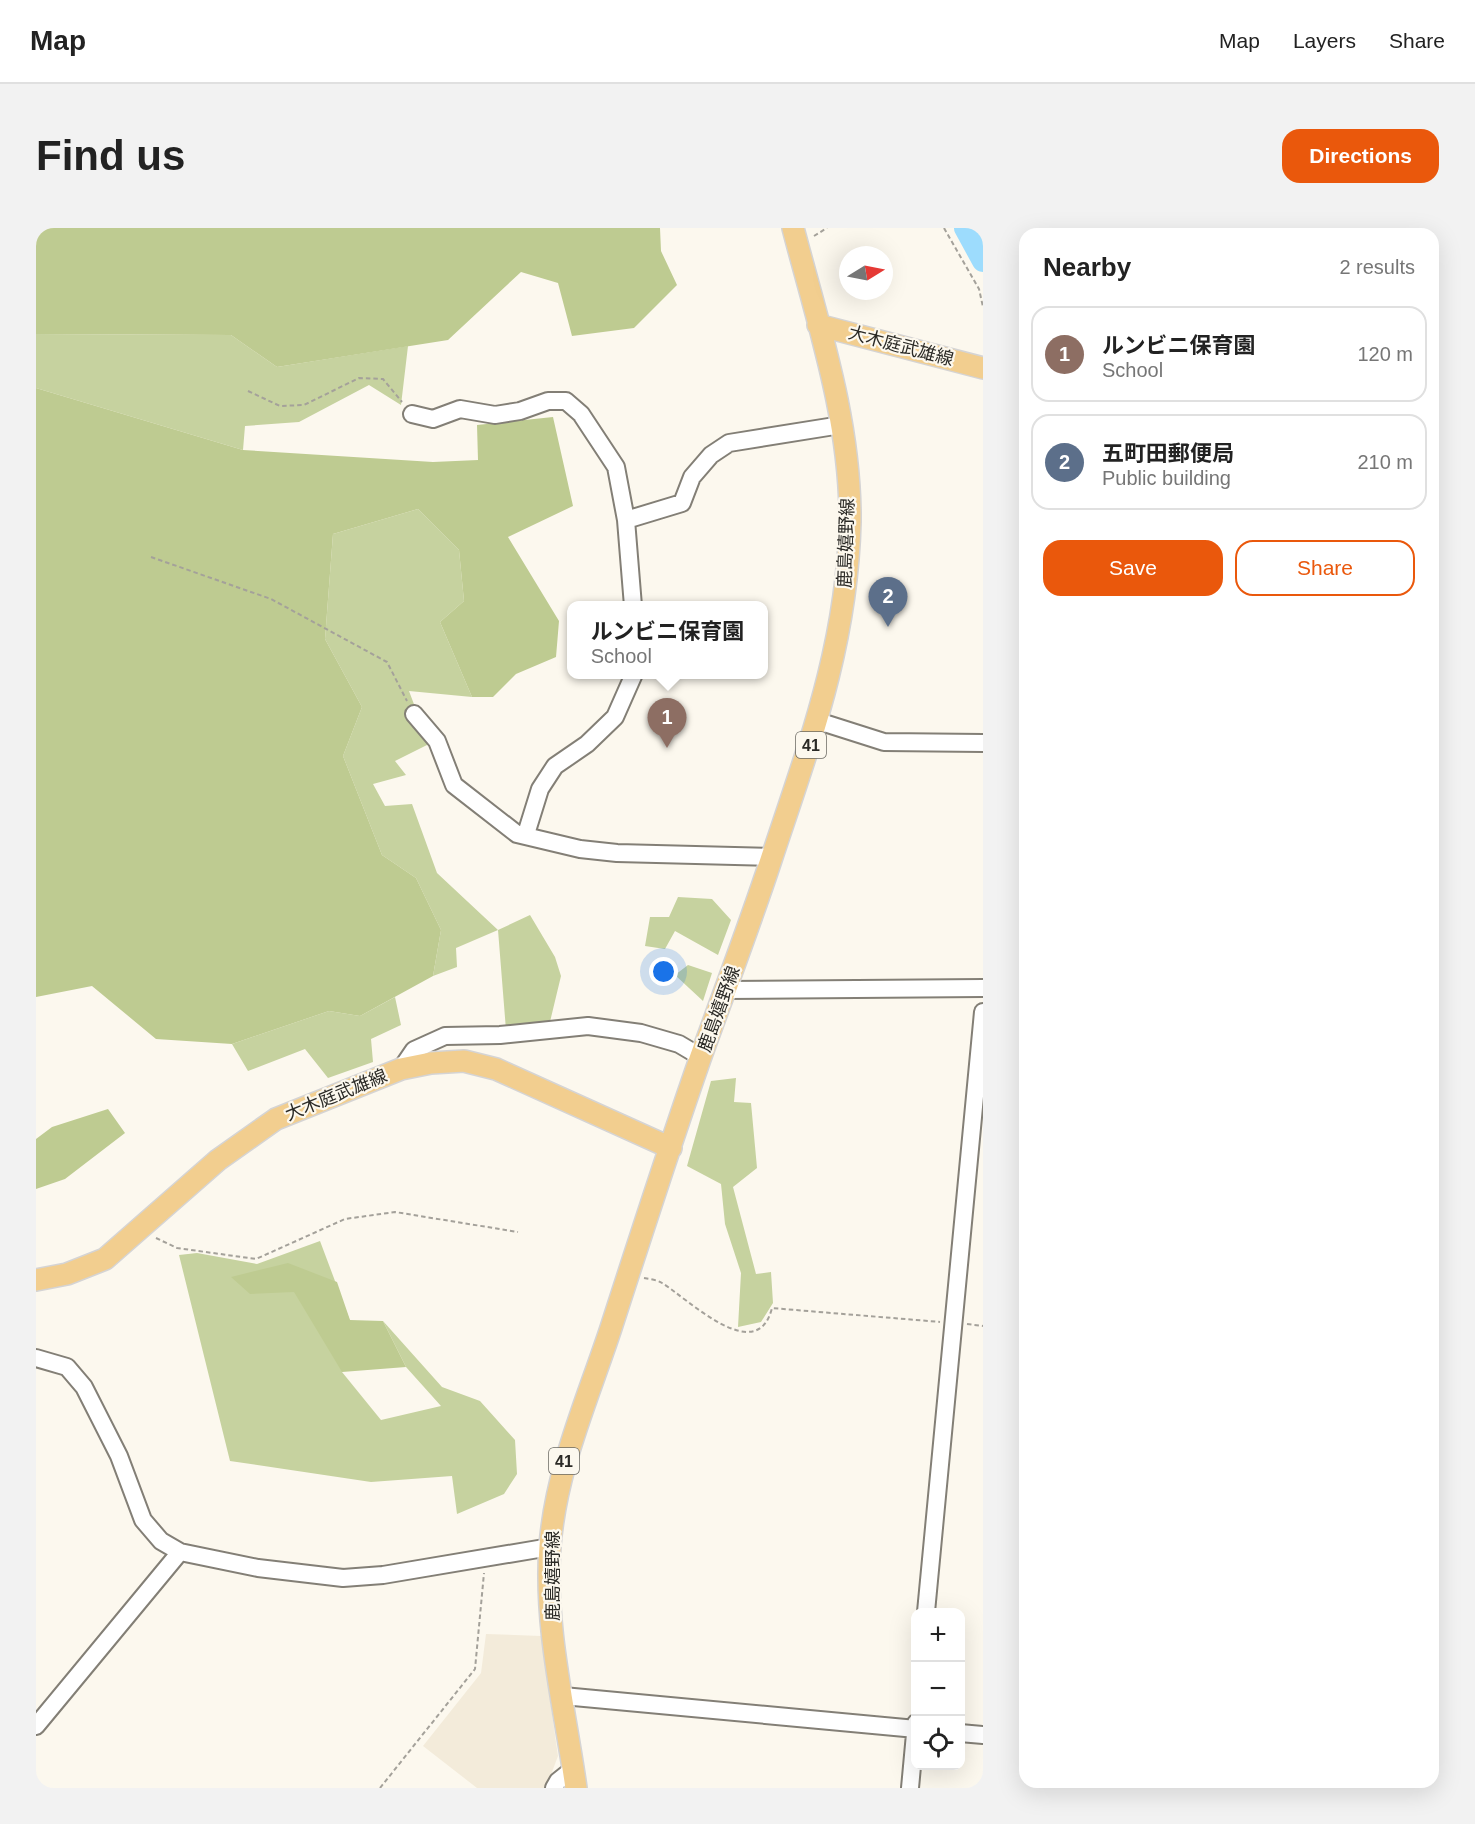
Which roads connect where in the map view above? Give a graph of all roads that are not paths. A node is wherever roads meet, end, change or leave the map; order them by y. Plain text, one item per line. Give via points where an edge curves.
1 (793, 228) edge
2 (818, 325) junction
3 (983, 368) edge
4 (412, 414) road end
5 (841, 425) junction
6 (626, 519) junction
7 (633, 601) edge
8 (632, 679) edge
9 (414, 714) road end
10 (818, 721) junction
11 (983, 742) edge
12 (526, 834) junction
13 (772, 857) junction
14 (983, 988) edge
15 (726, 990) junction
16 (983, 1012) edge
17 (701, 1057) junction
18 (401, 1069) junction
19 (670, 1148) junction
20 (36, 1280) edge
21 (36, 1358) edge
22 (550, 1547) junction
23 (180, 1552) junction
24 (926, 1608) edge
25 (562, 1696) junction
26 (36, 1726) edge
27 (911, 1729) edge
28 (965, 1733) edge
29 (983, 1735) edge
30 (912, 1770) edge
31 (575, 1778) edge
32 (554, 1788) edge
33 (910, 1788) edge

1 - 2 main road, 鹿島嬉野線 / 41
2 - 3 main road, 大木庭武雄線
2 - 5 main road, 鹿島嬉野線 / 41 via 838,396
4 - 6 street via 433,419 460,409 495,416 548,401 566,401 581,414 616,467
5 - 6 street via 729,443 711,455 692,477 682,503
5 - 10 main road, 鹿島嬉野線 / 41 via 850,522 837,649
6 - 7 street
8 - 12 street via 615,717 587,744 555,766 540,789
9 - 12 street via 437,741 454,785 517,834
10 - 11 street via 884,742
10 - 13 main road, 鹿島嬉野線 / 41
12 - 13 street via 580,849 617,854
13 - 15 main road, 鹿島嬉野線 / 41
14 - 15 street
15 - 17 main road, 鹿島嬉野線 / 41
16 - 24 street
17 - 18 street via 679,1044 588,1026 445,1036 414,1050
17 - 19 main road, 鹿島嬉野線 / 41
18 - 19 main road, 大木庭武雄線 via 464,1062 496,1069
18 - 20 main road, 大木庭武雄線 via 276,1119 218,1160 105,1259
19 - 22 main road, 鹿島嬉野線 / 41 via 565,1458
21 - 23 street via 67,1367 84,1387 119,1456 143,1520 161,1541
22 - 23 street via 343,1578 258,1568
22 - 25 main road, 鹿島嬉野線 / 41 via 555,1653
23 - 26 street
25 - 27 street
25 - 31 main road, 鹿島嬉野線 / 41
28 - 29 street
30 - 33 street
31 - 32 street via 558,1781

